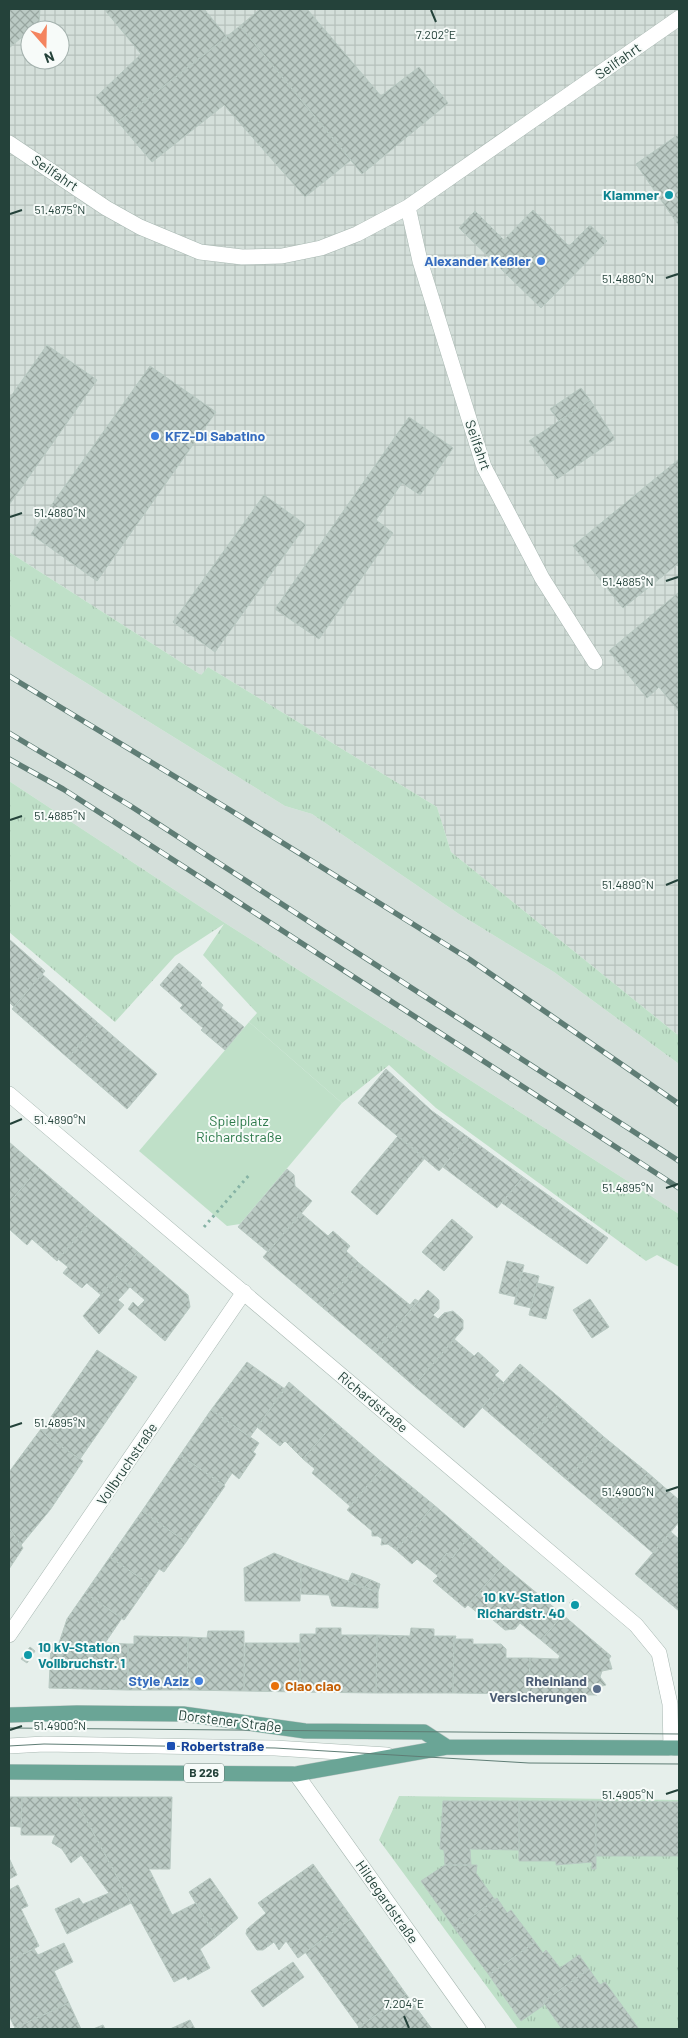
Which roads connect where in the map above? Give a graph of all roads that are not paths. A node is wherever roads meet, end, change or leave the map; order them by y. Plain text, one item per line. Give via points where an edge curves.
1 (679, 18) edge
2 (9, 143) edge
3 (408, 206) junction
4 (595, 662) dead end
5 (9, 1094) edge
6 (244, 1292) junction
7 (9, 1635) edge
8 (9, 1715) edge
9 (9, 1746) edge
10 (447, 1747) junction
11 (675, 1748) edge
12 (398, 1756) junction
13 (9, 1772) edge
14 (296, 1774) junction
15 (478, 2029) edge

1 - 3 street, Seilfahrt
2 - 3 street, Seilfahrt via 106,208 200,252 242,257 282,256 321,248 357,234
3 - 4 street, Seilfahrt via 420,261 484,467 542,578
5 - 6 street, Richardstraße
6 - 7 street, Vollbruchstraße
6 - 11 street, Richardstraße via 636,1625 659,1653
8 - 10 main road, Dorstener Straße via 183,1714 305,1731 424,1732
9 - 12 street via 266,1748
10 - 11 main road, B 226
10 - 12 main road, B 226
12 - 14 main road, B 226
13 - 14 main road, B 226
14 - 15 street, Hildegardstraße

